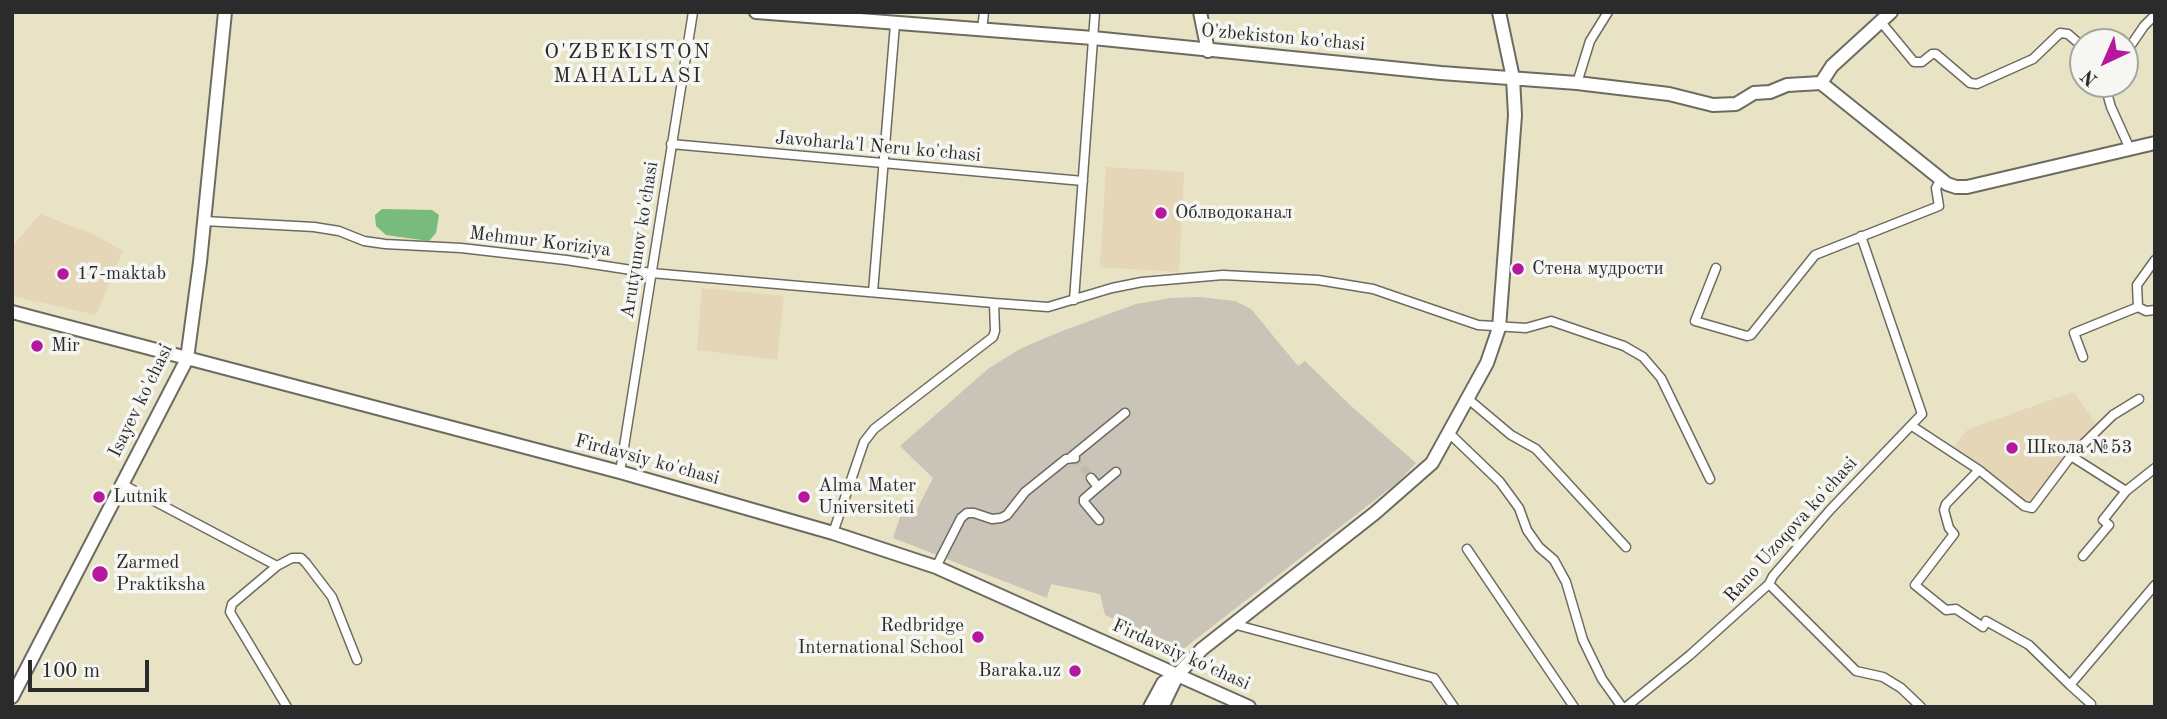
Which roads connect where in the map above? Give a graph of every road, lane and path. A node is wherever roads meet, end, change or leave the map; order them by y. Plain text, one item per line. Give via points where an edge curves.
1 (225, 12) edge
2 (694, 12) edge
3 (756, 12) edge
4 (984, 12) edge
5 (1096, 12) edge
6 (1200, 12) edge
7 (1499, 12) edge
8 (1608, 12) edge
9 (1891, 12) edge
10 (2155, 15) edge
11 (895, 18) edge
12 (1881, 22) junction
13 (982, 30) junction
14 (2139, 33) edge
15 (2069, 36) edge
16 (1093, 38) junction
17 (1208, 51) junction
18 (1513, 78) junction
19 (1577, 83) junction
20 (1821, 83) junction
21 (2108, 98) edge
22 (2155, 143) edge
23 (671, 144) junction
24 (2130, 149) junction
25 (882, 163) junction
26 (1941, 179) junction
27 (1083, 181) junction
28 (204, 220) junction
29 (1861, 236) junction
30 (2155, 260) edge
31 (1716, 268) dead end
32 (651, 273) junction
33 (873, 292) junction
34 (1074, 300) junction
35 (994, 303) junction
36 (2138, 307) junction
37 (2155, 310) edge
38 (12, 312) edge
39 (1499, 328) junction
40 (2083, 357) dead end
41 (187, 359) junction
42 (1467, 398) junction
43 (2139, 400) dead end
44 (1125, 413) dead end
45 (1912, 426) junction
46 (1449, 433) junction
47 (2071, 456) junction
48 (2155, 468) edge
49 (1979, 470) junction
50 (620, 472) junction
51 (1116, 472) dead end
52 (1091, 478) tunnel mouth
53 (1710, 478) dead end
54 (122, 484) junction
55 (1098, 487) junction
56 (2126, 491) junction
57 (1099, 520) dead end
58 (833, 533) junction
59 (1626, 547) dead end
60 (1466, 549) dead end
61 (2083, 556) dead end
62 (277, 566) junction
63 (936, 567) junction
64 (1769, 584) junction
65 (2155, 585) edge
66 (1233, 624) junction
67 (357, 660) dead end
68 (1178, 674) junction
69 (2070, 685) junction
70 (12, 697) edge
71 (2091, 704) dead end
72 (287, 707) edge
73 (1150, 707) edge
74 (1162, 707) edge
75 (1250, 707) edge
76 (1454, 707) edge
77 (1574, 707) edge
78 (1624, 707) edge
79 (1921, 707) edge

1 - 28 main road, Isayev ko'chasi
2 - 23 street, Arutyunov ko'chasi
3 - 11 main road, O'zbekiston ko'chasi
4 - 13 street
5 - 16 street
6 - 17 main road
7 - 18 main road
8 - 19 street via 1590,41
9 - 12 main road
10 - 14 street
11 - 13 main road, O'zbekiston ko'chasi
11 - 25 street
12 - 15 street via 1914,62 1936,54 1977,84 2033,59 2060,33
12 - 20 main road via 1832,66
13 - 16 main road, O'zbekiston ko'chasi
16 - 17 main road, O'zbekiston ko'chasi
16 - 27 street
17 - 18 main road, O'zbekiston ko'chasi
18 - 19 main road, O'zbekiston ko'chasi
18 - 39 main road via 1515,115
19 - 20 main road, O'zbekiston ko'chasi via 1669,94 1713,105 1735,104 1754,93 1787,85
20 - 26 main road
21 - 24 street
22 - 24 main road
23 - 25 street, Javoharla'l Neru ko'chasi
23 - 32 street, Arutyunov ko'chasi
24 - 26 main road via 1967,187
25 - 27 street, Javoharla'l Neru ko'chasi
25 - 33 street
26 - 29 street via 1936,188 1939,206
27 - 34 street
28 - 32 street, Mehmur Koriziya via 314,228 385,244 461,248
28 - 41 main road, Isayev ko'chasi
29 - 31 street via 1815,255 1747,336 1695,321
29 - 45 street via 1922,414
30 - 36 street via 2137,285
32 - 33 street, Mehmur Koriziya
32 - 50 street, Arutyunov ko'chasi
33 - 35 street, Mehmur Koriziya
34 - 35 street, Mehmur Koriziya via 1048,307
34 - 39 street, Mehmur Koriziya via 1142,282 1223,275 1318,280 1374,289
35 - 58 street via 993,337 874,429 864,442
36 - 37 street
36 - 40 street via 2074,333
38 - 41 main road, Firdavsiy ko'chasi
39 - 42 main road via 1487,363
39 - 53 street, Mehmur Koriziya via 1526,328 1551,321 1643,357 1661,377
41 - 50 main road, Firdavsiy ko'chasi
41 - 54 main road, Isayev ko'chasi
42 - 46 main road
42 - 59 street via 1511,435 1536,449
43 - 47 street via 2113,415
44 - 63 street via 1024,492 1007,515 992,519 967,513
45 - 49 street
45 - 64 street, Rano Uzoqova ko'chasi via 1839,500
46 - 66 main road via 1419,477
46 - 78 street via 1500,482 1519,508 1527,530 1554,560 1566,582 1583,640 1602,679
47 - 49 street via 2032,508
47 - 56 street
48 - 56 street
49 - 69 street via 1947,504 1944,510 1954,534 1915,585 1946,610 1956,609 1983,627 1986,621 2029,645
50 - 58 main road, Firdavsiy ko'chasi
51 - 55 street
52 - 55 street
54 - 62 street
54 - 70 main road, Isayev ko'chasi
55 - 57 street via 1084,502
56 - 61 street via 2103,520 2109,524
58 - 63 main road, Firdavsiy ko'chasi
60 - 77 street
62 - 67 street via 292,558 306,563 332,597
62 - 72 street via 232,604 230,612
63 - 68 main road, Firdavsiy ko'chasi
64 - 78 street, Rano Uzoqova ko'chasi via 1690,656
64 - 79 street via 1856,671 1883,677
65 - 69 street
66 - 68 main road
66 - 76 street via 1434,678
68 - 73 main road via 1163,683
68 - 74 main road
68 - 75 main road, Firdavsiy ko'chasi
69 - 71 street

